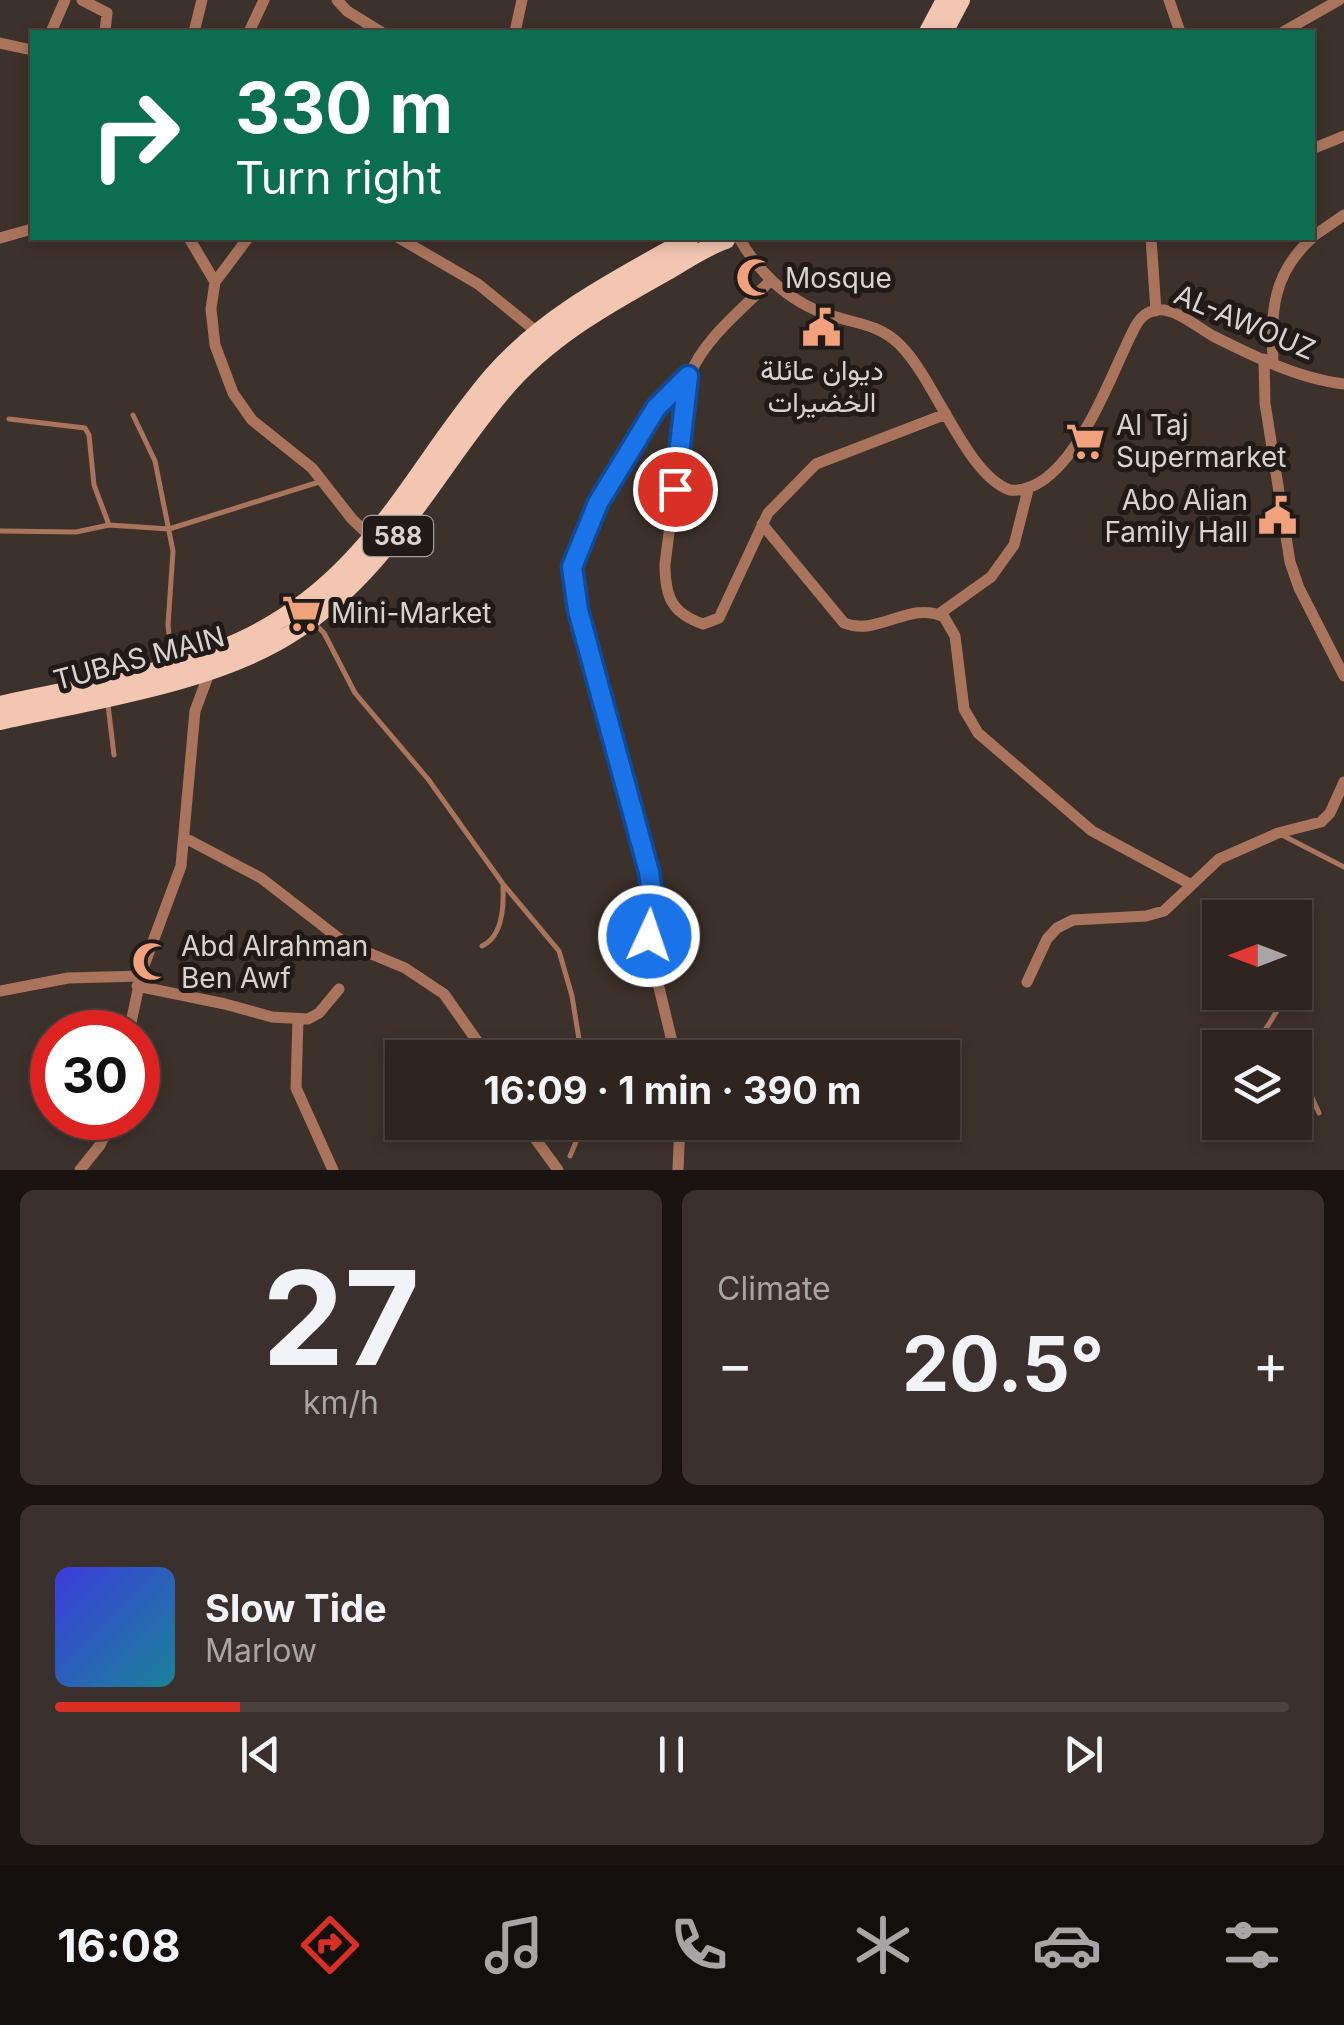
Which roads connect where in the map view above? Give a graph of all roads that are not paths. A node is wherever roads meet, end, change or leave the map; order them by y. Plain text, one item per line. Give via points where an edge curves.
1 (64, 0) edge
2 (82, 0) edge
3 (202, 0) edge
4 (264, 0) edge
5 (337, 0) edge
6 (522, 0) edge
7 (945, 0) edge
8 (960, 0) edge
9 (1169, 0) edge
10 (1339, 0) edge
11 (52, 30) edge
12 (105, 30) edge
13 (194, 30) edge
14 (249, 30) edge
15 (378, 30) edge
16 (515, 30) edge
17 (929, 30) edge
18 (945, 30) edge
19 (1179, 30) edge
20 (1287, 30) edge
21 (0, 43) edge
22 (30, 50) edge
23 (1344, 136) edge
24 (1315, 149) edge
25 (1344, 215) edge
26 (30, 230) edge
27 (1315, 235) edge
28 (0, 238) edge
29 (189, 240) edge
30 (247, 240) edge
31 (401, 240) edge
32 (686, 240) edge
33 (727, 240) edge
34 (733, 240) edge
35 (1151, 240) edge
36 (1309, 240) edge
37 (771, 280) junction
38 (216, 282) junction
39 (1156, 310) junction
40 (536, 332) junction
41 (1269, 360) junction
42 (688, 376) junction
43 (1344, 384) edge
44 (946, 414) junction
45 (133, 415) dead end
46 (9, 419) dead end
47 (322, 481) junction
48 (1028, 490) junction
49 (762, 524) junction
50 (110, 525) junction
51 (169, 529) junction
52 (0, 531) edge
53 (378, 545) junction
54 (939, 614) junction
55 (311, 620) junction
56 (210, 662) junction
57 (171, 664) junction
58 (1344, 676) edge
59 (106, 697) junction
60 (0, 704) edge
61 (0, 721) edge
62 (114, 754) dead end
63 (1344, 782) edge
64 (1278, 833) junction
65 (185, 838) junction
66 (1344, 866) edge
67 (503, 884) junction
68 (1190, 884) junction
69 (482, 946) dead end
70 (139, 981) junction
71 (1027, 982) dead end
72 (339, 989) dead end
73 (0, 991) edge
74 (134, 1010) edge
75 (298, 1019) junction
76 (476, 1040) edge
77 (579, 1040) edge
78 (672, 1040) edge
79 (1312, 1099) edge
80 (1319, 1113) dead end
81 (102, 1140) edge
82 (536, 1140) edge
83 (577, 1140) edge
84 (679, 1140) edge
85 (570, 1156) dead end
86 (82, 1169) edge
87 (333, 1170) edge
88 (558, 1170) edge
89 (678, 1170) edge

1 - 11 street
2 - 12 street via 107,13
3 - 13 street
4 - 14 street
5 - 15 street
6 - 16 street
7 - 17 main road
8 - 18 main road
9 - 19 street
10 - 20 street
21 - 22 street
23 - 24 street
25 - 27 street
26 - 28 street
29 - 38 street
30 - 38 street
31 - 40 street via 478,284
32 - 40 main road, TUBAS MAIN / 588
33 - 53 main road, TUBAS MAIN / 588 via 552,343 504,390
34 - 37 street
35 - 39 street
36 - 41 street via 1290,258 1277,290
37 - 42 street via 710,342
37 - 44 street via 821,312 874,326 896,340
38 - 47 street via 215,345 234,392 252,420
39 - 41 street, AL-AWOUZ
39 - 48 street, AL-AWOUZ via 1134,328 1075,449 1054,474
40 - 53 main road, TUBAS MAIN / 588 via 454,424
41 - 43 street, AL-AWOUZ
41 - 58 street via 1265,403 1290,562
42 - 49 street via 665,564 674,609 703,624 719,618
42 - 78 street via 656,408 598,503 572,567 649,872 649,946
44 - 48 street via 992,480
44 - 49 street via 822,460 786,491
45 - 51 lane via 155,461
46 - 50 lane via 85,428 94,485
47 - 51 lane
47 - 53 street
48 - 54 street via 1014,545 991,577
49 - 54 street via 844,623 859,627 920,611
50 - 51 lane
50 - 52 lane via 76,532
51 - 57 lane
53 - 55 main road, TUBAS MAIN / 588 via 350,588
53 - 56 main road, TUBAS MAIN / 588 via 300,606
54 - 68 street via 952,627 964,709 978,733 1092,831
55 - 56 main road, TUBAS MAIN / 588 via 264,650
55 - 67 lane via 324,632 355,694 428,779
56 - 57 main road, TUBAS MAIN / 588
56 - 59 main road, TUBAS MAIN / 588
56 - 65 street via 195,711
57 - 60 main road, TUBAS MAIN / 588
59 - 61 main road, TUBAS MAIN / 588
59 - 62 lane
63 - 64 street via 1326,818
64 - 66 lane
64 - 68 street via 1218,859
65 - 70 street via 178,878
65 - 76 street via 260,878 345,943 405,968 444,994
67 - 69 lane via 498,931
67 - 77 lane via 559,951
68 - 71 street via 1156,914 1064,924 1046,939
70 - 73 street via 68,978
70 - 74 street
70 - 75 street via 272,1018
72 - 75 street via 319,1013
75 - 87 street via 296,1088
79 - 80 lane
81 - 86 street
82 - 88 street
83 - 85 lane
84 - 89 street

